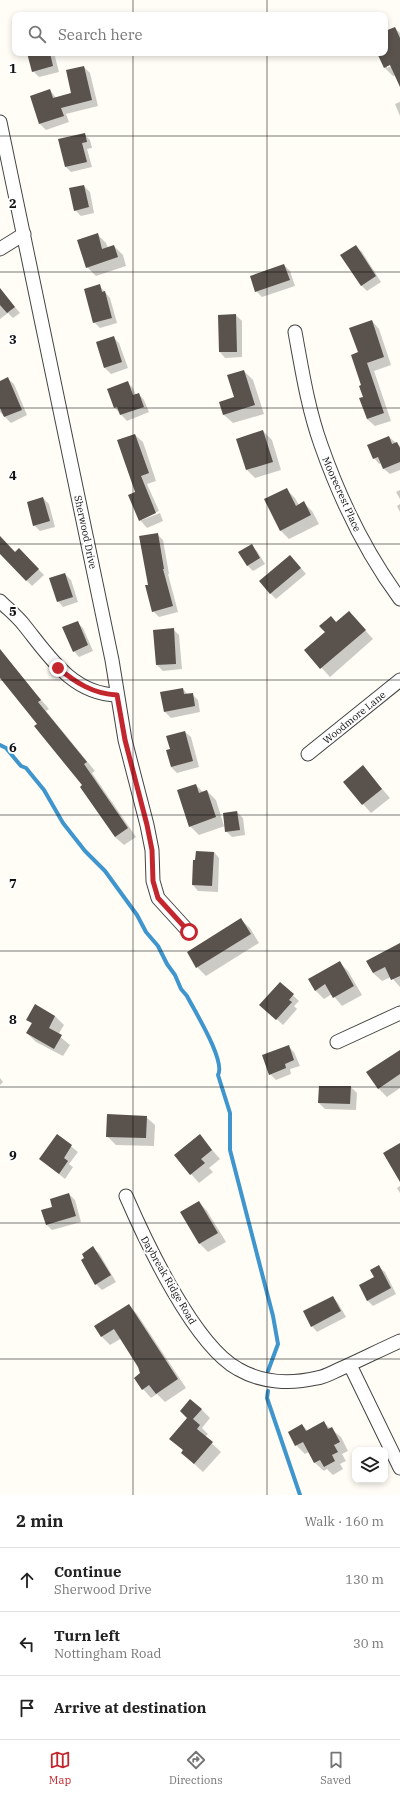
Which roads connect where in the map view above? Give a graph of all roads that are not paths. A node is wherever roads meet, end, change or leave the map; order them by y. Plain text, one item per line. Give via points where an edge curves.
1 (0, 122) edge
2 (24, 234) junction
3 (0, 249) edge
4 (295, 332) dead end
5 (400, 599) edge
6 (0, 601) edge
7 (400, 680) edge
8 (117, 695) junction
9 (308, 754) dead end
10 (189, 932) dead end
11 (400, 1013) edge
12 (338, 1042) dead end
13 (126, 1196) dead end
14 (400, 1341) edge
15 (350, 1364) junction
16 (400, 1468) edge

1 - 2 street, Sherwood Drive
2 - 3 street
2 - 8 street, Sherwood Drive via 112,660
4 - 5 street, Moorecrest Place via 320,444 335,483 371,556
6 - 8 street via 23,623 58,668 74,681 97,692
7 - 9 street, Woodmore Lane
8 - 10 street, Sherwood Drive via 125,740 147,825 152,850 153,881 158,898
11 - 12 street
13 - 15 street, Daybreak Ridge Road via 140,1230 187,1313 215,1350 237,1369 269,1381 289,1382 318,1378
14 - 15 street, Daybreak Ridge Road
15 - 16 street

